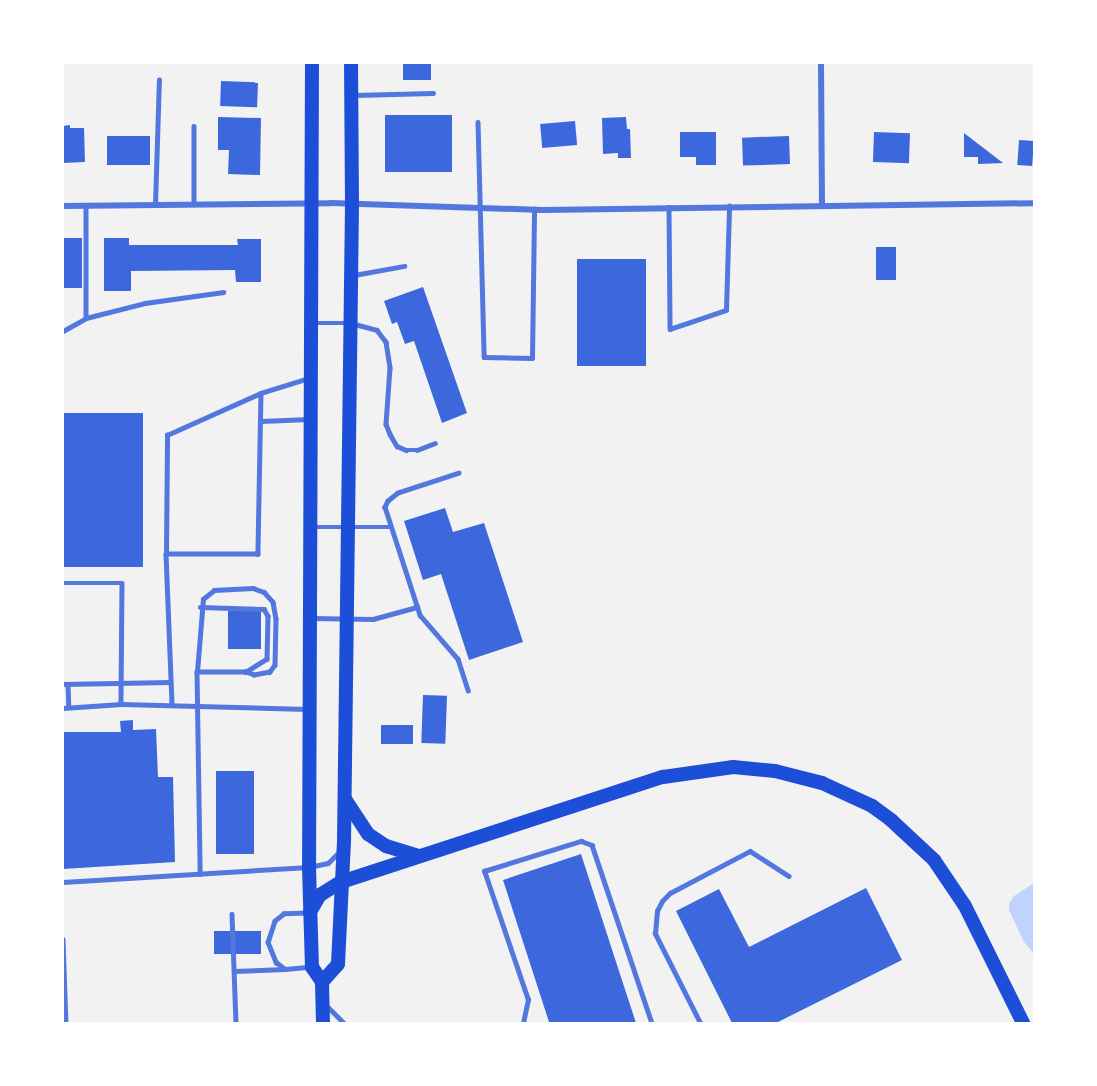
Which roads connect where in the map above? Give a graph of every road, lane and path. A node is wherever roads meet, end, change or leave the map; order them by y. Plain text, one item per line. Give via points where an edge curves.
1 (312, 63) edge
2 (351, 63) edge
3 (821, 63) edge
4 (159, 80) dead end
5 (433, 93) dead end
6 (351, 96) junction
7 (478, 122) dead end
8 (194, 126) dead end
9 (312, 203) junction
10 (1034, 203) edge
11 (194, 204) junction
12 (352, 204) junction
13 (822, 204) junction
14 (86, 205) junction
15 (155, 205) junction
16 (63, 206) edge
17 (729, 206) junction
18 (669, 207) junction
19 (479, 208) junction
20 (534, 209) junction
21 (404, 266) dead end
22 (351, 275) junction
23 (223, 292) dead end
24 (86, 318) junction
25 (312, 323) junction
26 (351, 323) junction
27 (63, 331) edge
28 (312, 378) junction
29 (261, 393) junction
30 (311, 419) junction
31 (261, 421) junction
32 (435, 443) dead end
33 (459, 473) dead end
34 (311, 527) junction
35 (347, 527) junction
36 (391, 527) junction
37 (166, 554) junction
38 (63, 584) edge
39 (417, 607) junction
40 (200, 608) junction
41 (310, 618) junction
42 (346, 619) junction
43 (197, 672) junction
44 (246, 672) junction
45 (170, 682) junction
46 (66, 684) edge
47 (119, 684) junction
48 (468, 690) dead end
49 (121, 704) junction
50 (172, 705) junction
51 (66, 707) edge
52 (199, 708) junction
53 (310, 709) junction
54 (345, 799) junction
55 (344, 842) junction
56 (418, 856) junction
57 (309, 867) junction
58 (200, 874) junction
59 (789, 876) dead end
60 (63, 882) edge
61 (341, 882) junction
62 (310, 912) junction
63 (232, 914) dead end
64 (63, 939) edge
65 (312, 967) junction
66 (285, 969) junction
67 (234, 971) junction
68 (322, 982) junction
69 (323, 1002) junction
70 (66, 1023) edge
71 (236, 1023) edge
72 (323, 1023) edge
73 (344, 1023) edge
74 (523, 1023) edge
75 (652, 1023) edge
76 (700, 1023) edge
77 (1023, 1023) edge

1 - 9 main road
2 - 6 main road
3 - 13 street
4 - 15 lane
5 - 6 lane
6 - 12 main road
7 - 19 lane
8 - 11 lane
9 - 11 street
9 - 12 street
9 - 25 main road
10 - 13 street
11 - 15 street
12 - 19 street
12 - 22 main road
13 - 17 street
14 - 15 street
14 - 16 street
14 - 24 lane
17 - 18 street
17 - 18 lane via 726,310 670,329
18 - 20 street
19 - 20 street
19 - 20 lane via 484,357 532,358
21 - 22 lane
22 - 26 main road
23 - 24 lane via 145,303
24 - 27 lane
25 - 26 lane
25 - 28 main road
26 - 32 lane via 377,330 386,342 390,368 386,424 397,446 417,450
26 - 35 main road
28 - 29 lane
28 - 30 main road
29 - 31 lane
29 - 37 lane via 167,435
30 - 31 lane
30 - 34 main road
31 - 37 lane via 258,554
33 - 36 lane via 392,496 385,507
34 - 35 lane
34 - 41 main road
35 - 36 lane
35 - 42 main road
36 - 39 lane
37 - 45 lane
38 - 47 lane via 122,583
39 - 42 lane via 384,617
39 - 48 lane via 458,659
40 - 43 lane
40 - 44 lane via 264,609 268,616 267,659
40 - 44 lane via 203,598 214,590 253,588 268,596 275,609 275,665 270,672
41 - 42 lane
41 - 53 main road
42 - 54 main road
43 - 44 lane
43 - 52 lane
45 - 47 lane
45 - 50 lane
46 - 47 lane
46 - 51 lane
47 - 49 lane
49 - 50 lane
49 - 51 lane
50 - 52 lane
52 - 53 lane
52 - 58 lane
53 - 57 main road
54 - 55 main road
54 - 56 main road via 368,834 386,846
55 - 57 lane via 335,859
55 - 61 main road
56 - 61 main road
56 - 77 main road via 688,772 733,767 797,776 838,789 872,806 934,860 965,906
57 - 58 lane
57 - 62 main road
58 - 60 lane
59 - 76 lane via 750,851 670,893 662,901 655,934
61 - 62 main road via 320,895
61 - 68 main road via 338,964
62 - 65 main road
62 - 66 lane via 284,914 270,931 271,953
63 - 67 lane
64 - 70 lane
65 - 66 lane
65 - 68 main road
66 - 67 lane
67 - 71 lane
68 - 69 main road
69 - 72 main road
69 - 73 lane
74 - 75 lane via 528,1000 484,871 580,841 592,845

